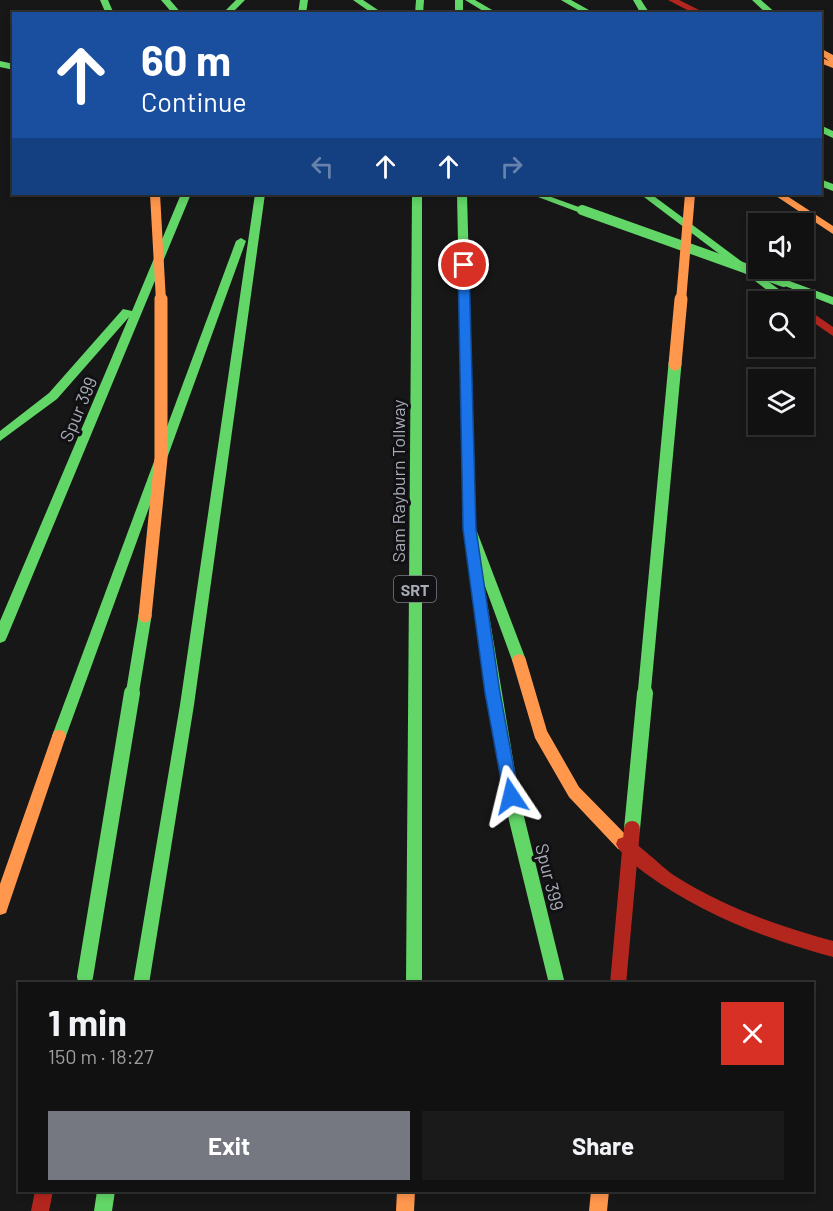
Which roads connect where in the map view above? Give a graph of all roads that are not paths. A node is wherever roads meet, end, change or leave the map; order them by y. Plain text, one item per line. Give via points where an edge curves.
1 (165, 0) edge
2 (357, 0) edge
3 (469, 0) edge
4 (565, 0) edge
5 (672, 0) edge
6 (756, 0) edge
7 (176, 12) edge
8 (377, 12) edge
9 (491, 12) edge
10 (588, 12) edge
11 (699, 12) edge
12 (770, 12) edge
13 (155, 195) edge
14 (186, 195) edge
15 (260, 195) edge
16 (260, 195) edge
17 (417, 195) edge
18 (462, 195) edge
19 (538, 195) edge
20 (646, 195) edge
21 (690, 195) edge
22 (779, 195) edge
23 (833, 231) edge
24 (149, 285) junction
25 (776, 291) edge
26 (833, 301) edge
27 (814, 318) edge
28 (833, 332) edge
29 (0, 437) edge
30 (470, 529) junction
31 (0, 638) edge
32 (0, 907) edge
33 (833, 949) edge
34 (85, 980) edge
35 (141, 982) edge
36 (414, 982) edge
37 (557, 982) edge
38 (618, 982) edge
39 (44, 1192) edge
40 (106, 1192) edge
41 (406, 1192) edge
42 (600, 1192) edge
43 (40, 1211) edge
44 (103, 1211) edge
45 (405, 1211) edge
46 (598, 1211) edge

1 - 7 main road
2 - 8 main road
3 - 9 main road
4 - 10 main road
5 - 11 main road
6 - 12 main road
13 - 34 main road, bridge via 165,413 154,560
14 - 24 main road, Spur 399
15 - 32 main road via 223,285
16 - 35 main road via 189,693
17 - 36 main road, Sam Rayburn Tollway / SRT
18 - 30 main road
19 - 26 main road, bridge
20 - 25 main road
21 - 38 main road, bridge
22 - 23 main road
24 - 29 main road via 53,396
24 - 31 main road, Spur 399
27 - 28 main road
30 - 33 main road via 522,669 540,733 574,792 641,862 719,909 786,937
30 - 37 main road, Spur 399 via 511,796
39 - 43 main road
40 - 44 main road
41 - 45 main road
42 - 46 main road

